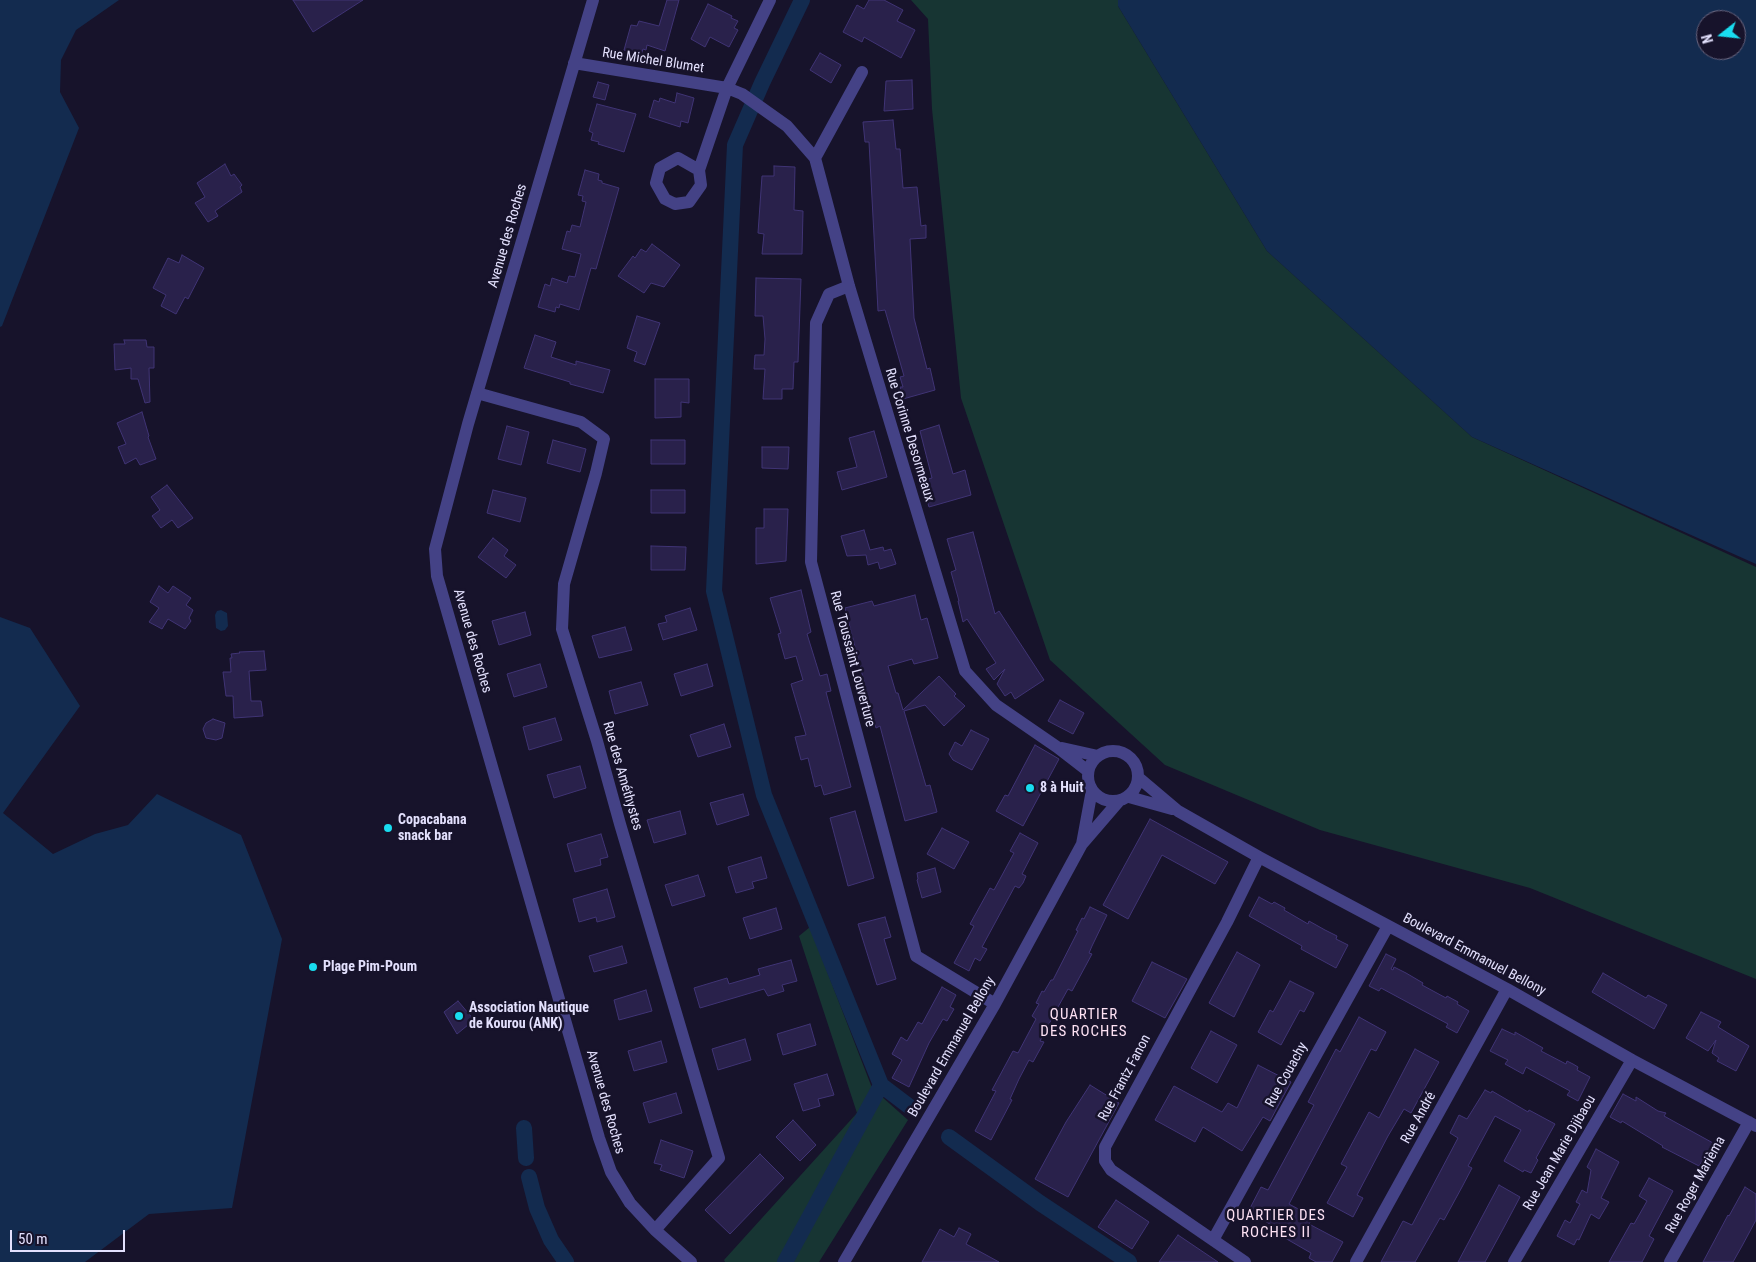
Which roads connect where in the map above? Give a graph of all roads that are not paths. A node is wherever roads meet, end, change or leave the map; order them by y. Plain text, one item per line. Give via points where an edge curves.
1 (593, 0) edge
2 (770, 0) edge
3 (574, 63) junction
4 (862, 72) dead end
5 (727, 88) junction
6 (742, 94) joint
7 (815, 158) junction
8 (699, 170) dead end
9 (849, 286) junction
10 (477, 393) junction
11 (1057, 747) junction
12 (1098, 756) junction
13 (1088, 771) junction
14 (1139, 778) junction
15 (1092, 790) junction
16 (1124, 799) junction
17 (1178, 811) junction
18 (1082, 844) junction
19 (1259, 857) junction
20 (1388, 926) junction
21 (1507, 989) junction
22 (996, 1004) junction
23 (1632, 1060) junction
24 (1752, 1124) edge
25 (655, 1230) junction
26 (1213, 1240) junction
27 (691, 1262) edge
28 (844, 1262) edge
29 (1245, 1262) edge
30 (1356, 1262) edge
31 (1514, 1262) edge
32 (1670, 1262) edge

1 - 3 street, Avenue des Roches
2 - 5 street
3 - 5 street, Rue Michel Blumet
3 - 10 street, Avenue des Roches
4 - 7 street
5 - 6 street, Rue Michel Blumet
5 - 8 street
6 - 7 street, Rue Corinne Desormeaux via 788,126
7 - 9 street, Rue Corinne Desormeaux
9 - 11 street, Rue Corinne Desormeaux via 965,671 996,705
9 - 22 street, Rue Toussaint Louverture via 829,294 816,323 811,562 916,956
10 - 25 street, Avenue des Roches via 435,549 437,576 605,1155 611,1172 630,1203
10 - 25 street, Rue des Améthystes via 581,422 604,439 564,584 562,630 720,1158
11 - 12 street, Rue Corinne Desormeaux
11 - 13 street, Rue Corinne Desormeaux
12 - 13 street
12 - 14 street via 1105,752 1121,752 1137,766
13 - 15 street
14 - 16 street via 1136,788
14 - 17 street, Boulevard Emmanuel Bellony
15 - 16 street via 1108,802
15 - 18 street, Boulevard Emmanuel Bellony
16 - 17 street, Boulevard Emmanuel Bellony
16 - 18 street, Boulevard Emmanuel Bellony
17 - 19 street, Boulevard Emmanuel Bellony
18 - 22 street, Boulevard Emmanuel Bellony
19 - 20 street, Boulevard Emmanuel Bellony
19 - 26 street, Rue Frantz Fanon via 1105,1147 1105,1161 1111,1170
20 - 21 street, Boulevard Emmanuel Bellony
20 - 26 street, Rue Couachy
21 - 23 street, Boulevard Emmanuel Bellony
21 - 30 street, Rue André
22 - 28 street, Boulevard Emmanuel Bellony
23 - 24 street, Boulevard Emmanuel Bellony
23 - 31 street, Rue Jean Marie Djibaou
24 - 32 street, Rue Roger Marièma
25 - 27 street, Avenue des Roches
26 - 29 street, Rue Frantz Fanon

